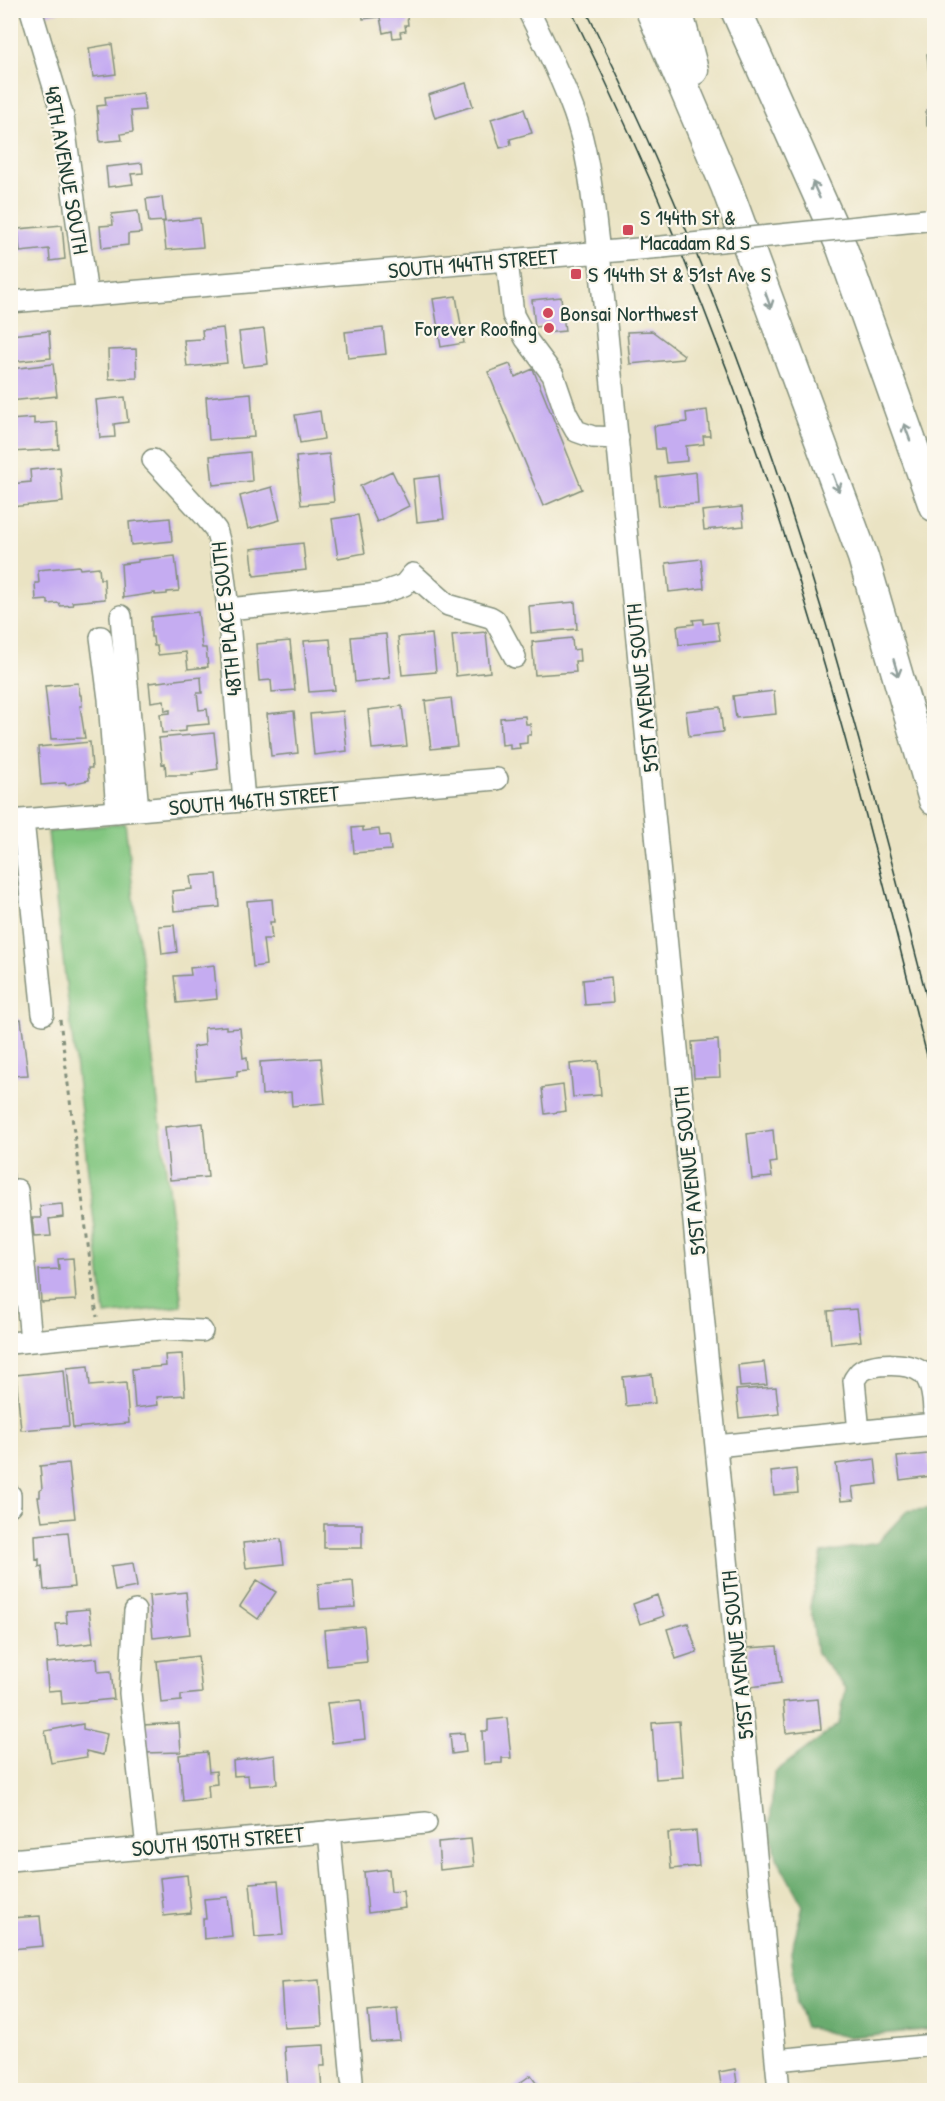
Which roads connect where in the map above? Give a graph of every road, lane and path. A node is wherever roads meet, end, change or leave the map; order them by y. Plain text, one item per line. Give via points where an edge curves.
1 (30, 10) edge
2 (528, 10) edge
3 (651, 10) edge
4 (677, 10) edge
5 (736, 10) edge
6 (726, 186) junction
7 (930, 220) edge
8 (599, 252) junction
9 (507, 260) junction
10 (87, 296) junction
11 (10, 302) edge
12 (618, 438) junction
13 (153, 460) dead end
14 (934, 506) edge
15 (228, 609) junction
16 (122, 616) dead end
17 (102, 637) dead end
18 (515, 657) dead end
19 (498, 778) dead end
20 (932, 790) edge
21 (244, 801) junction
22 (127, 811) junction
23 (934, 814) edge
24 (17, 820) edge
25 (51, 1016) joint
26 (17, 1190) dead end
27 (202, 1331) dead end
28 (99, 1334) junction
29 (21, 1342) edge
30 (934, 1413) edge
31 (934, 1424) edge
32 (860, 1432) junction
33 (716, 1446) junction
34 (10, 1495) edge
35 (10, 1505) edge
36 (135, 1611) dead end
37 (426, 1823) dead end
38 (329, 1832) junction
39 (147, 1848) junction
40 (10, 1860) edge
41 (934, 2045) edge
42 (776, 2060) junction
43 (352, 2080) dead end
44 (779, 2091) edge

1 - 10 street, 48TH AVENUE SOUTH via 63,117
2 - 8 street, 51ST AVENUE SOUTH via 575,114 588,170
3 - 6 highway
4 - 6 highway
14 -> 5 highway via 842,248
6 -> 20 highway via 863,557
7 - 8 street, SOUTH 144TH STREET, bridge
8 - 9 street, SOUTH 144TH STREET
8 - 12 street, 51ST AVENUE SOUTH
9 - 10 street, SOUTH 144TH STREET
9 - 12 street via 513,315 553,375 576,431 593,437
10 - 11 street, SOUTH 144TH STREET
12 - 33 street, 51ST AVENUE SOUTH
13 - 15 street, 48TH PLACE SOUTH via 216,530
15 - 18 street via 379,594 404,585 413,574 448,604 495,620
15 - 21 street, 48TH PLACE SOUTH
16 - 22 street
17 - 22 street
19 - 21 street, SOUTH 146TH STREET
20 - 23 highway
21 - 22 street, SOUTH 146TH STREET
22 - 24 street, SOUTH 146TH STREET
24 - 25 street
25 - 28 path
26 - 29 street
27 - 28 street via 160,1329
28 - 29 street
30 - 32 street via 933,1397 924,1374 911,1367 879,1365 860,1372 854,1380
31 - 32 street
32 - 33 street
33 - 42 street, 51ST AVENUE SOUTH
34 - 35 street
36 - 39 street via 130,1693
37 - 38 street, SOUTH 150TH STREET
38 - 39 street, SOUTH 150TH STREET
38 - 43 street
39 - 40 street, SOUTH 150TH STREET
41 - 42 street
42 - 44 street, 51ST AVENUE SOUTH

